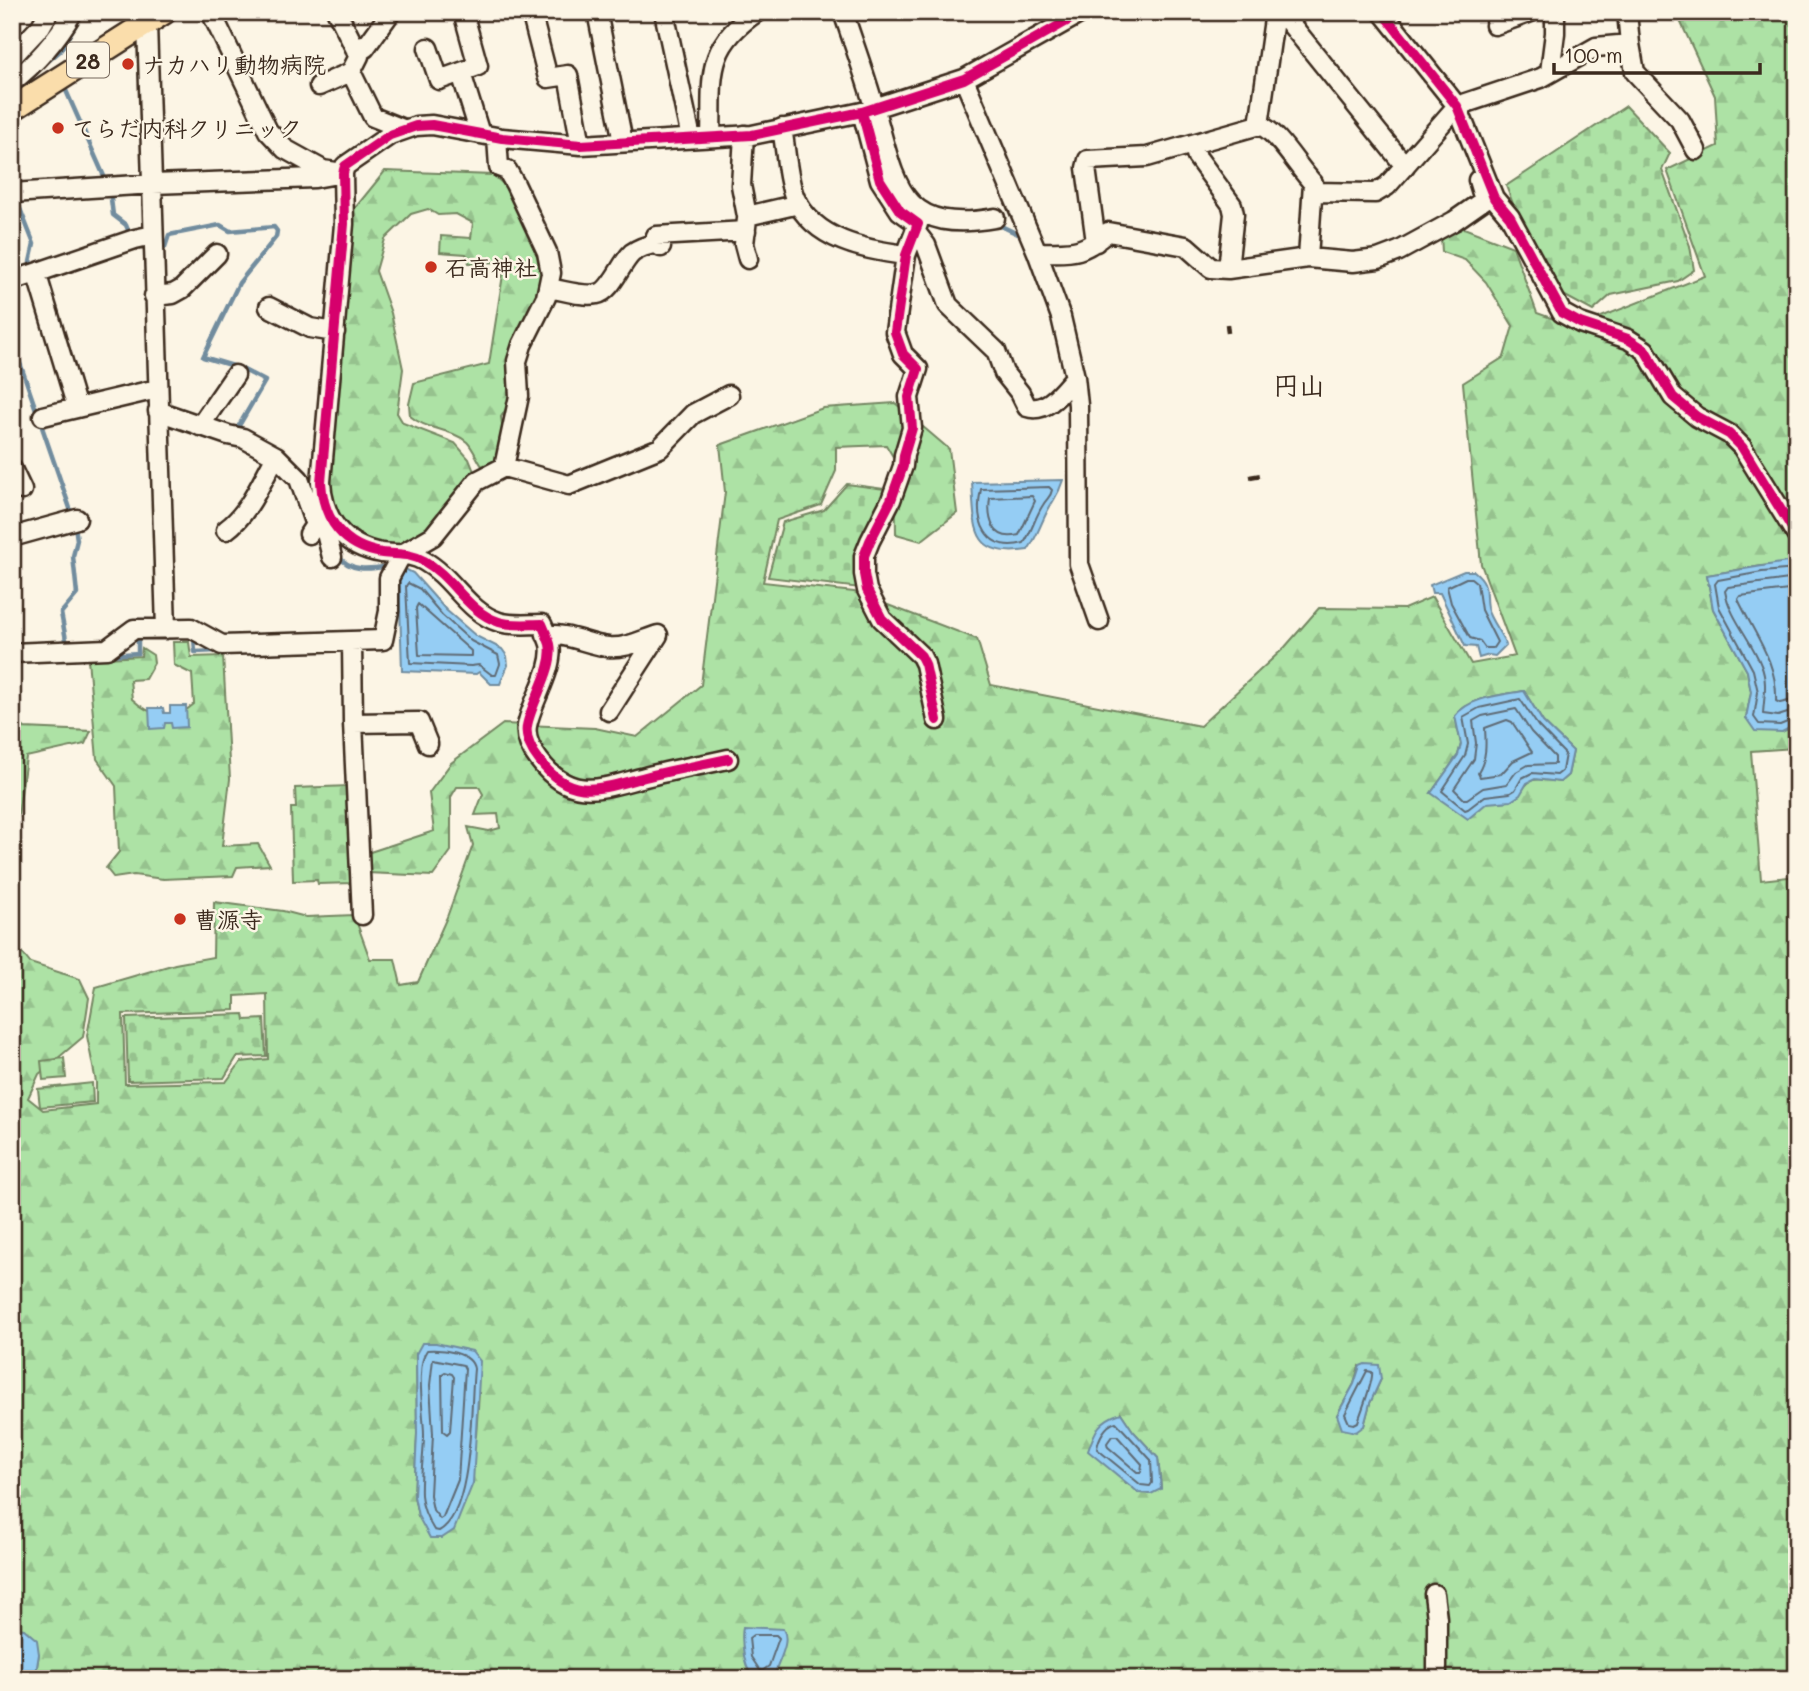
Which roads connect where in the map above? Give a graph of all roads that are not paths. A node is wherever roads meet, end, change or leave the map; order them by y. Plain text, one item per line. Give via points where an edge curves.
1 (49, 12) edge
2 (73, 12) edge
3 (211, 12) edge
4 (337, 12) edge
5 (391, 12) edge
6 (463, 12) edge
7 (531, 12) edge
8 (597, 12) edge
9 (664, 12) edge
10 (757, 12) edge
11 (843, 12) edge
12 (1083, 12) edge
13 (1275, 12) edge
14 (1281, 12) edge
15 (1382, 12) edge
16 (1531, 12) edge
17 (1555, 12) edge
18 (1627, 12) edge
19 (155, 17) edge
20 (740, 17) edge
21 (1501, 19) edge
22 (1630, 44) junction
23 (428, 48) dead end
24 (358, 49) junction
25 (12, 57) edge
26 (351, 72) junction
27 (461, 72) junction
28 (1550, 72) junction
29 (964, 79) junction
30 (12, 82) edge
31 (319, 86) dead end
32 (1457, 106) junction
33 (12, 109) edge
34 (868, 110) junction
35 (1259, 125) junction
36 (782, 128) junction
37 (403, 129) junction
38 (1470, 134) junction
39 (744, 135) junction
40 (489, 136) junction
41 (711, 137) junction
42 (691, 138) junction
43 (624, 142) junction
44 (1193, 144) junction
45 (581, 145) junction
46 (1696, 150) dead end
47 (1405, 166) junction
48 (343, 173) junction
49 (153, 184) junction
50 (1313, 192) junction
51 (14, 193) edge
52 (799, 204) junction
53 (995, 218) dead end
54 (746, 223) junction
55 (915, 231) junction
56 (153, 235) junction
57 (1098, 240) junction
58 (1037, 251) junction
59 (217, 254) dead end
60 (906, 255) junction
61 (1308, 258) junction
62 (748, 259) dead end
63 (1223, 274) junction
64 (12, 281) edge
65 (38, 282) dead end
66 (548, 288) junction
67 (154, 296) junction
68 (269, 307) dead end
69 (335, 332) junction
70 (235, 375) dead end
71 (1075, 377) junction
72 (157, 389) junction
73 (729, 394) dead end
74 (77, 408) junction
75 (158, 411) junction
76 (43, 416) dead end
77 (200, 426) junction
78 (276, 456) junction
79 (504, 467) junction
80 (12, 469) edge
81 (22, 490) dead end
82 (75, 520) dead end
83 (333, 524) junction
84 (226, 530) dead end
85 (309, 534) dead end
86 (1797, 536) edge
87 (12, 537) edge
88 (402, 554) junction
89 (332, 557) dead end
90 (1099, 621) dead end
91 (166, 629) junction
92 (546, 635) junction
93 (352, 642) junction
94 (12, 653) edge
95 (609, 711) dead end
96 (937, 720) dead end
97 (353, 723) junction
98 (428, 744) dead end
99 (728, 759) dead end
100 (362, 915) dead end
101 (1434, 1594) dead end
102 (1437, 1679) edge

1 - 25 street
2 - 30 street via 37,63
3 - 48 street via 276,141 323,170
4 - 24 street
5 - 24 street via 365,48
6 - 27 street via 478,66
7 - 45 street via 548,78 568,75
8 - 43 street
9 - 42 street
10 - 20 street
11 - 34 street
12 - 29 street
13 - 35 street
14 - 47 street
15 - 32 street
16 - 21 street
17 - 28 street
18 - 22 street
19 - 33 main road, 28
19 - 49 street
20 - 41 street via 717,54
22 - 28 street via 1596,47
22 - 46 street via 1635,72 1680,120
23 - 27 street via 439,80
24 - 26 street
26 - 31 street
26 - 37 street via 373,117
27 - 40 street
28 - 32 street
29 - 34 street
29 - 58 street
32 - 38 street
32 - 47 street
34 - 36 street
34 - 53 street via 897,185 909,201 935,218 951,222
34 - 55 street via 880,180 900,211 918,224
35 - 44 street
35 - 50 street via 1271,131 1313,183
36 - 39 street
36 - 52 street via 794,198
37 - 40 street via 432,125
37 - 48 street via 351,160
38 - 61 street via 1469,149 1484,200 1443,227 1378,259
38 - 86 street via 1494,198 1510,217 1562,313 1629,339 1645,351 1673,397 1742,447
39 - 41 street
39 - 54 street via 741,185
40 - 45 street
40 - 66 street via 499,167 507,170 515,184 547,252
41 - 42 street
42 - 43 street
43 - 45 street
44 - 57 street via 1147,157 1087,160
44 - 63 street via 1234,214
47 - 50 street via 1375,193
48 - 49 street
48 - 69 street via 344,224
49 - 51 street
49 - 56 street
50 - 61 street
52 - 54 street
52 - 60 street via 811,222 842,241 870,251
54 - 62 street
54 - 66 street via 656,236 662,247 643,246 633,253 606,291 597,294
55 - 60 street
55 - 71 street via 926,245 948,306 996,351 1004,373 1027,407 1047,406
56 - 64 street
56 - 67 street
57 - 58 street via 1078,252
57 - 63 street via 1108,232 1186,246
58 - 71 street via 1062,317
59 - 67 street via 182,289
60 - 96 street via 895,332 903,354 918,369 909,397 912,428 891,500 864,556 864,573 882,619 925,664
61 - 63 street
65 - 74 street
66 - 79 street via 517,361 519,396
67 - 72 street
68 - 69 street via 310,328
69 - 83 street via 321,482
70 - 77 street
71 - 90 street via 1079,564
72 - 74 street
72 - 75 street
73 - 79 street via 693,414 660,448 569,485
74 - 76 street
75 - 77 street
75 - 91 street
77 - 78 street via 243,438
78 - 84 street via 246,508
78 - 85 street via 299,479 315,525
79 - 88 street via 477,481 433,536
80 - 81 street
82 - 87 street
83 - 88 street via 351,543
83 - 89 street via 326,533
88 - 92 street via 433,566 481,614 501,623 542,624
88 - 93 street via 389,578 383,640
91 - 93 street via 191,628 222,645
91 - 94 street via 134,629 107,649
92 - 95 street via 623,647 658,635
92 - 99 street via 550,657 527,727 534,753 555,779 587,790 605,789
93 - 97 street
97 - 98 street via 419,722
97 - 100 street
101 - 102 street

